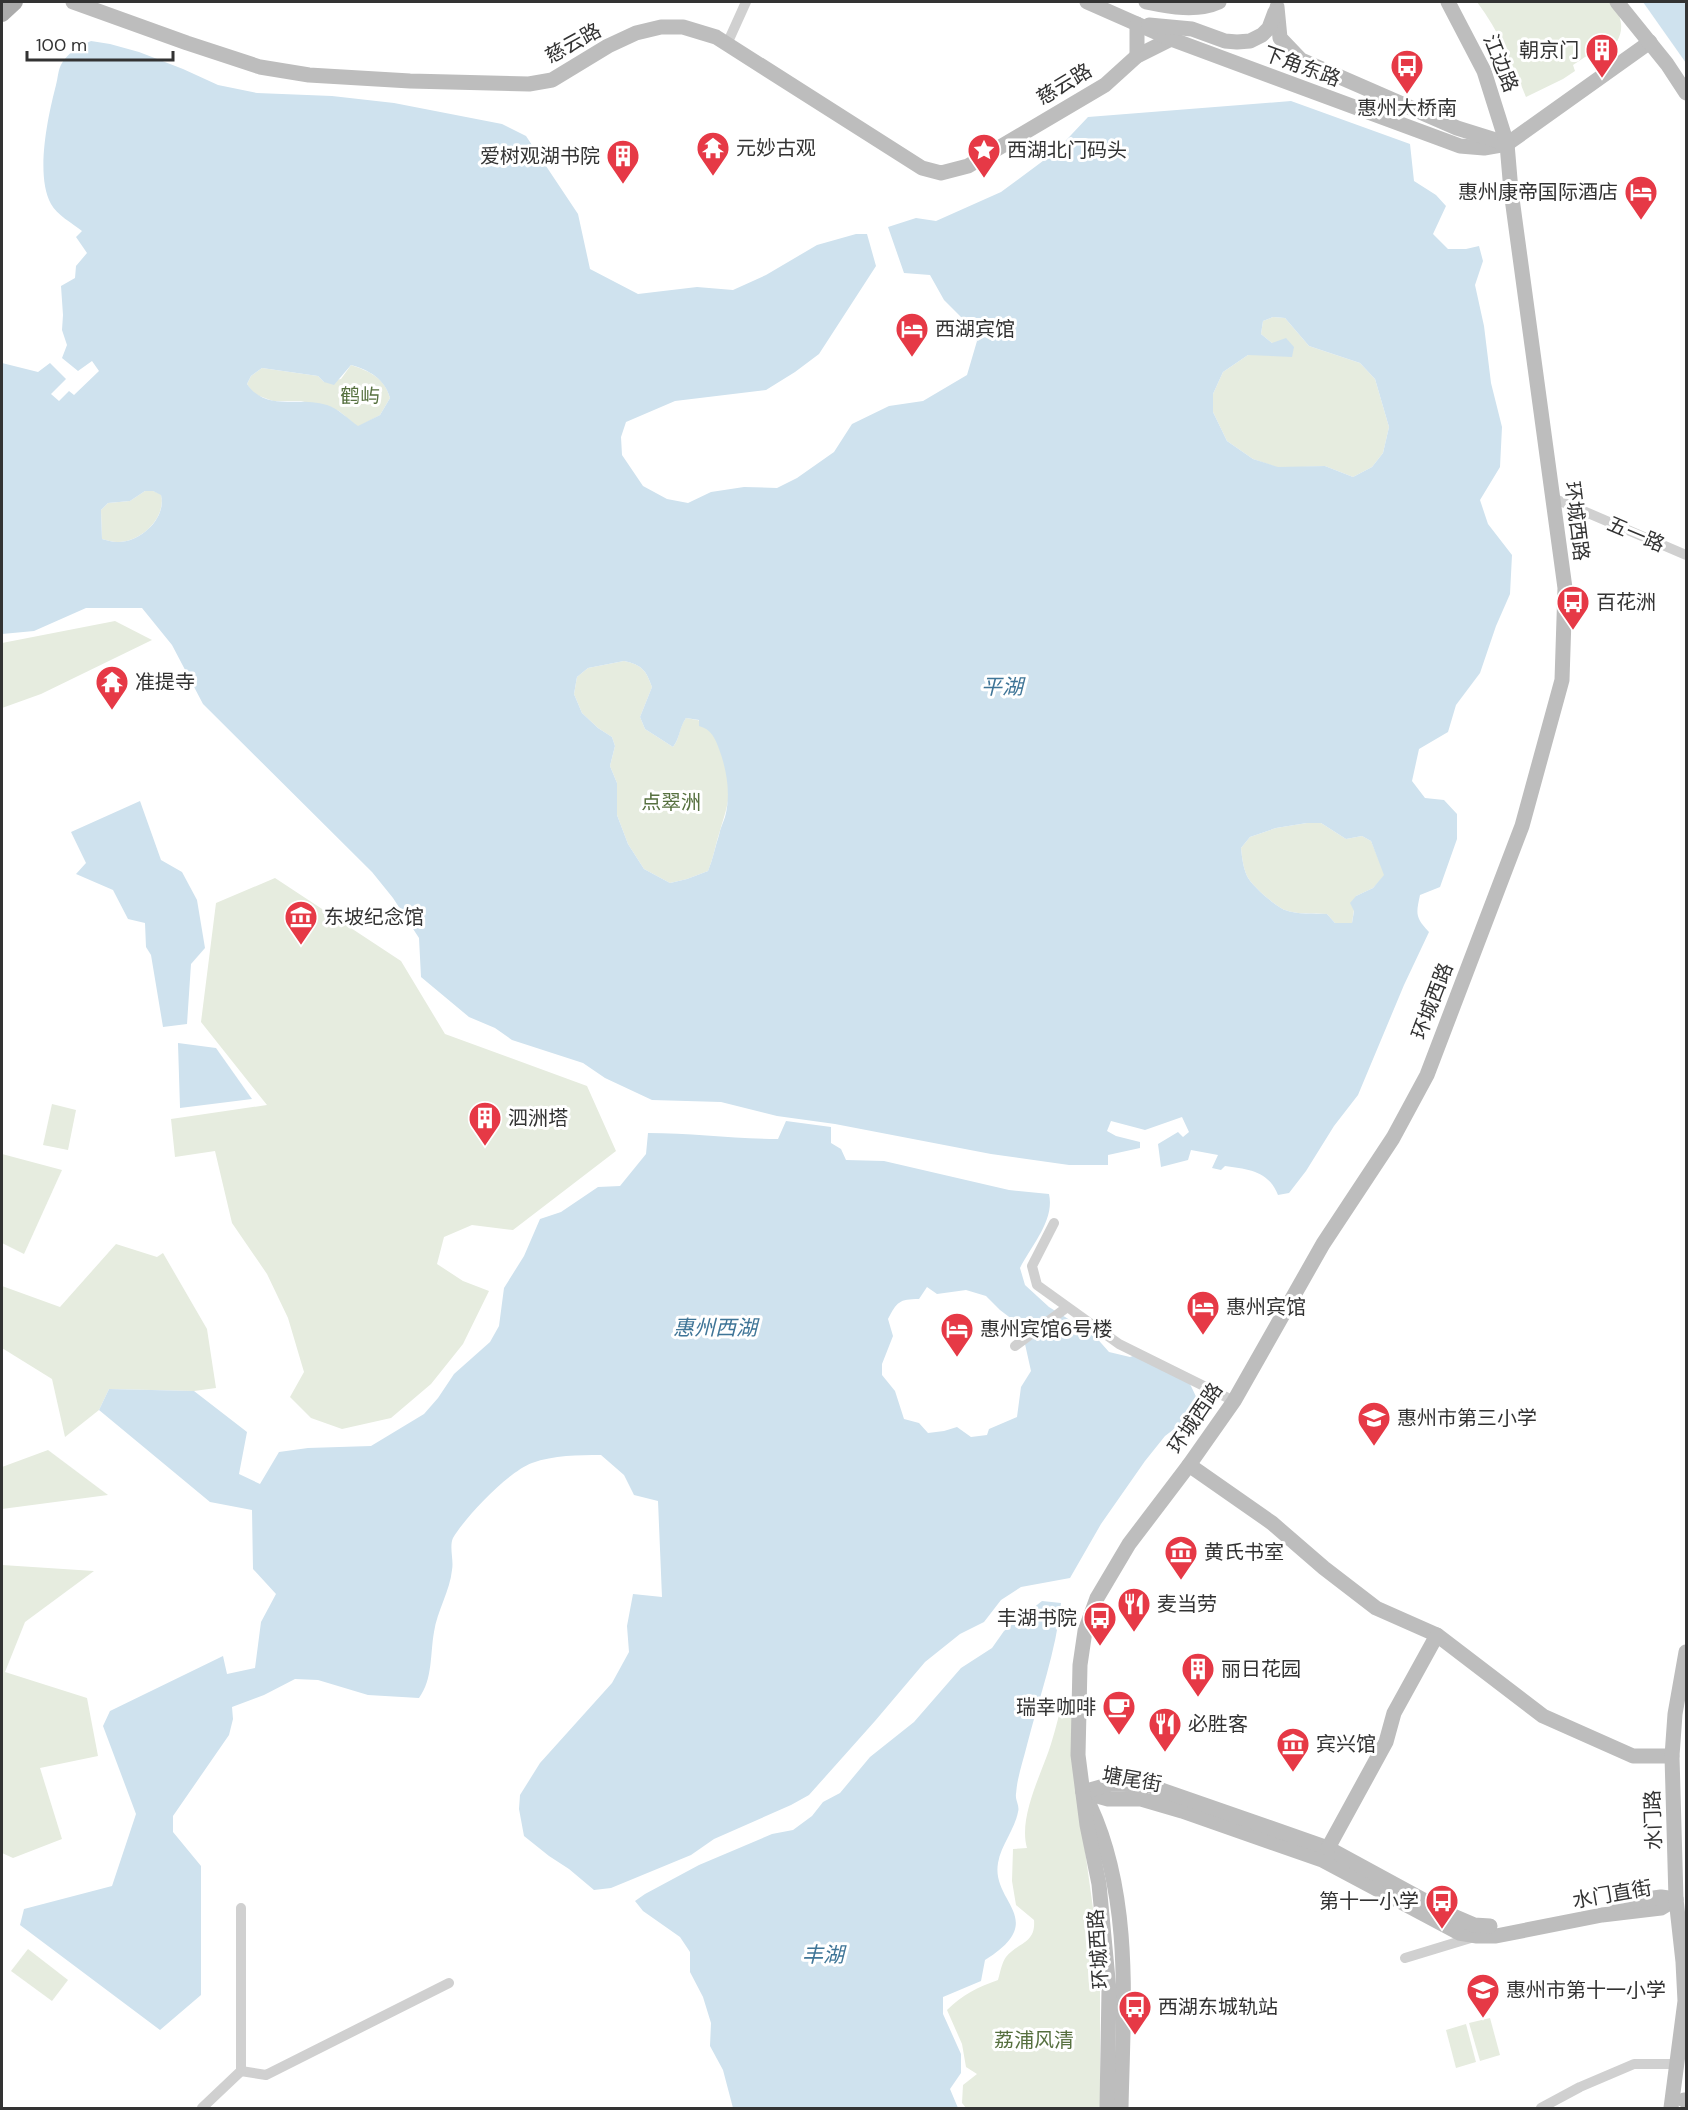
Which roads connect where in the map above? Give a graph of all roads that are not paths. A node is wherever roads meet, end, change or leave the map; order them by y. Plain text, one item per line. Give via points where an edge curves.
1 (15, 2) edge
2 (74, 2) edge
3 (746, 2) edge
4 (1087, 2) edge
5 (1146, 2) edge
6 (1220, 2) edge
7 (1448, 2) edge
8 (1617, 2) edge
9 (1166, 4) edge
10 (1278, 4) edge
11 (2, 14) edge
12 (1137, 24) junction
13 (1171, 39) junction
14 (1650, 42) junction
15 (727, 44) junction
16 (1137, 56) junction
17 (1686, 93) edge
18 (1507, 144) junction
19 (1553, 498) junction
20 (1686, 555) edge
21 (1054, 1223) dead end
22 (1066, 1308) junction
23 (1014, 1346) dead end
24 (1234, 1401) junction
25 (1189, 1465) junction
26 (1437, 1635) junction
27 (1686, 1652) edge
28 (1672, 1756) junction
29 (1083, 1792) junction
30 (1328, 1848) junction
31 (1676, 1899) junction
32 (241, 1908) dead end
33 (1491, 1926) joint
34 (1477, 1936) junction
35 (1405, 1958) dead end
36 (449, 1983) dead end
37 (1685, 2025) edge
38 (1678, 2064) junction
39 (241, 2071) junction
40 (1680, 2103) edge
41 (202, 2109) edge
42 (1107, 2109) edge
43 (1121, 2109) edge
44 (1541, 2109) edge

1 - 11 main road
2 - 15 street, 慈云路 via 260,67 309,75 399,81 529,84 552,80 608,46 661,27 683,27
3 - 15 street
4 - 12 street, 下角东路
5 - 9 street
6 - 9 street via 1210,6
7 - 18 street, 江边路 via 1484,71
8 - 14 street
10 - 12 street via 1269,28 1262,35 1237,42 1192,29
10 - 18 street via 1280,38 1301,60 1457,128
12 - 13 street, 下角东路
12 - 16 street
13 - 16 street, 慈云路
13 - 18 street, 下角东路 via 1460,146 1484,148
14 - 17 street
14 - 18 street, 下角东路
15 - 16 street, 慈云路 via 922,168 941,173 968,166 1105,85
18 - 19 street, 环城西路
19 - 20 street, 五一路
19 - 24 street, 环城西路 via 1565,588 1562,680 1522,826 1427,1075 1393,1138 1323,1244
21 - 22 street via 1032,1266 1037,1285
22 - 23 street
22 - 24 street via 1119,1344
24 - 25 street, 环城西路
25 - 26 street via 1272,1523 1377,1608
25 - 29 street, 环城西路 via 1129,1544 1097,1598 1085,1631 1080,1665 1078,1755
26 - 28 street via 1543,1716 1633,1756
26 - 30 street via 1394,1713 1386,1742
27 - 28 street, 水门路
28 - 31 street, 水门路
29 - 30 street, 塘尾街 via 1111,1784 1147,1785
29 - 34 street, 塘尾街 via 1108,1799 1141,1799 1322,1860 1459,1933
29 - 42 street, 环城西路 via 1099,1884 1109,1990
29 - 43 street, 环城西路 via 1100,1827 1121,1927
30 - 33 street, 塘尾街 via 1453,1916 1474,1925
31 - 33 street, 水门直街 via 1661,1897
31 - 34 street, 水门直街 via 1661,1908
31 - 37 street, 水门路
32 - 39 street
34 - 35 street, 水门直街
36 - 39 street via 266,2075
37 - 38 street, 水门路
38 - 40 street, 水门路
38 - 44 street via 1634,2064
39 - 41 street

